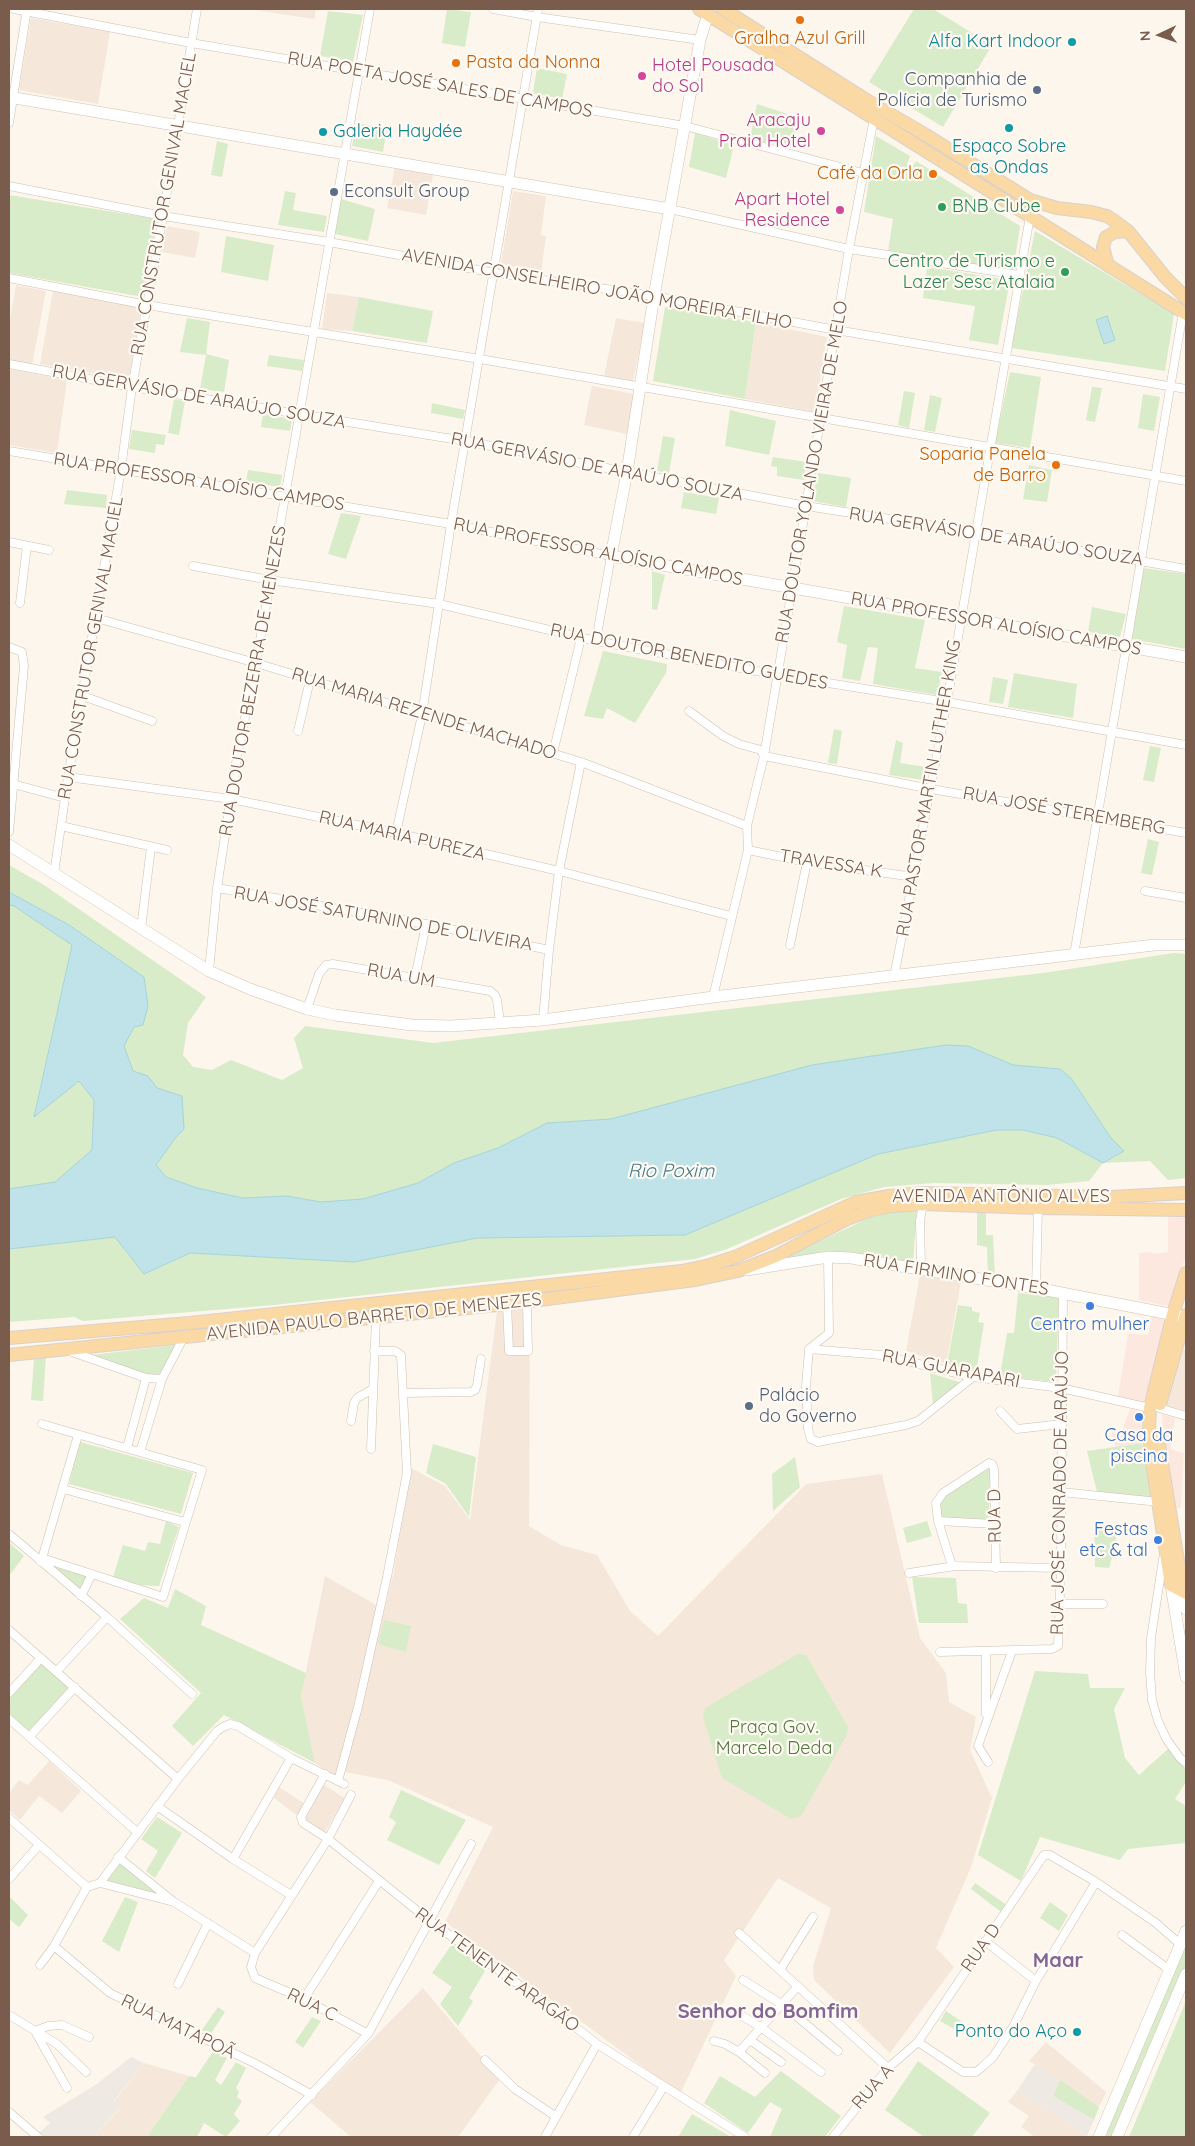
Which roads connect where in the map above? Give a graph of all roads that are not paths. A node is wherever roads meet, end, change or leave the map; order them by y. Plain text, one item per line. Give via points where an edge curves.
1 (14, 9) edge
2 (197, 9) edge
3 (370, 9) edge
4 (493, 9) edge
5 (723, 9) edge
6 (27, 10) edge
7 (703, 12) edge
8 (538, 13) edge
9 (700, 40) junction
10 (191, 43) junction
11 (358, 71) junction
12 (11, 97) edge
13 (523, 100) junction
14 (874, 118) junction
15 (9, 123) edge
16 (685, 126) junction
17 (177, 127) junction
18 (926, 135) junction
19 (942, 136) dead end
20 (344, 154) junction
21 (863, 173) junction
22 (510, 182) junction
23 (9, 186) edge
24 (670, 209) junction
25 (163, 216) junction
26 (1030, 216) junction
27 (1128, 231) junction
28 (329, 242) junction
29 (849, 249) junction
30 (1108, 266) junction
31 (495, 273) junction
32 (1019, 275) junction
33 (9, 278) edge
34 (654, 296) junction
35 (1186, 298) edge
36 (147, 305) junction
37 (1184, 313) edge
38 (836, 330) junction
39 (314, 332) junction
40 (1006, 358) junction
41 (480, 359) junction
42 (9, 364) edge
43 (1170, 386) junction
44 (132, 387) junction
45 (640, 388) junction
46 (1186, 389) edge
47 (300, 414) junction
48 (821, 418) junction
49 (465, 441) junction
50 (990, 448) junction
51 (9, 451) edge
52 (121, 469) junction
53 (627, 472) junction
54 (1156, 476) junction
55 (1186, 481) edge
56 (285, 496) junction
57 (806, 506) junction
58 (451, 524) junction
59 (974, 532) junction
60 (9, 542) edge
61 (27, 546) junction
62 (49, 550) dead end
63 (611, 556) junction
64 (1140, 560) junction
65 (193, 566) dead end
66 (1186, 569) edge
67 (270, 580) junction
68 (791, 589) junction
69 (20, 603) dead end
70 (438, 604) junction
71 (96, 618) junction
72 (960, 618) junction
73 (581, 638) junction
74 (596, 641) junction
75 (1126, 647) junction
76 (13, 648) edge
77 (1186, 657) edge
78 (256, 663) junction
79 (778, 675) junction
80 (310, 680) junction
81 (83, 696) junction
82 (947, 702) junction
83 (689, 711) dead end
84 (422, 715) junction
85 (152, 721) dead end
86 (298, 731) dead end
87 (1112, 732) junction
88 (1186, 745) edge
89 (553, 753) junction
90 (764, 756) junction
91 (581, 762) junction
92 (68, 777) junction
93 (13, 784) junction
94 (931, 789) junction
95 (65, 798) junction
96 (231, 799) junction
97 (1097, 816) junction
98 (62, 826) junction
99 (748, 826) junction
100 (9, 832) edge
101 (396, 833) junction
102 (1186, 833) edge
103 (9, 845) edge
104 (151, 847) junction
105 (166, 850) dead end
106 (748, 850) junction
107 (806, 862) junction
108 (559, 871) junction
109 (54, 874) junction
110 (914, 877) junction
111 (217, 888) junction
112 (1146, 891) dead end
113 (1186, 898) edge
114 (731, 916) junction
115 (426, 924) junction
116 (141, 929) junction
117 (790, 945) dead end
118 (1186, 945) edge
119 (549, 950) junction
120 (1074, 955) junction
121 (209, 971) junction
122 (894, 977) junction
123 (415, 978) junction
124 (713, 997) junction
125 (307, 1009) junction
126 (544, 1020) junction
127 (500, 1023) junction
128 (1186, 1193) edge
129 (924, 1204) junction
130 (1038, 1208) junction
131 (1186, 1210) edge
132 (828, 1257) junction
133 (710, 1265) joint
134 (921, 1268) junction
135 (738, 1271) junction
136 (1186, 1274) edge
137 (1036, 1288) junction
138 (1064, 1293) junction
139 (527, 1302) junction
140 (507, 1304) junction
141 (1183, 1316) edge
142 (376, 1317) junction
143 (190, 1323) junction
144 (77, 1333) junction
145 (829, 1334) junction
146 (184, 1337) junction
147 (9, 1338) edge
148 (76, 1348) junction
149 (62, 1349) junction
150 (809, 1349) junction
151 (832, 1350) junction
152 (374, 1351) junction
153 (9, 1355) edge
154 (481, 1359) dead end
155 (973, 1377) junction
156 (146, 1378) junction
157 (162, 1379) junction
158 (1061, 1388) junction
159 (373, 1389) junction
160 (403, 1393) junction
161 (1155, 1408) junction
162 (1000, 1411) dead end
163 (1186, 1416) edge
164 (351, 1421) dead end
165 (42, 1424) dead end
166 (1062, 1424) junction
167 (78, 1435) junction
168 (127, 1448) junction
169 (371, 1449) dead end
170 (140, 1452) junction
171 (64, 1488) junction
172 (1061, 1492) junction
173 (1159, 1502) junction
174 (938, 1521) junction
175 (185, 1522) junction
176 (994, 1524) junction
177 (9, 1534) edge
178 (1165, 1547) junction
179 (42, 1560) junction
180 (952, 1566) junction
181 (996, 1568) junction
182 (1061, 1568) junction
183 (909, 1573) dead end
184 (92, 1574) junction
185 (1180, 1585) edge
186 (82, 1596) junction
187 (1060, 1604) junction
188 (1103, 1604) dead end
189 (1186, 1609) edge
190 (107, 1617) junction
191 (9, 1630) edge
192 (986, 1651) junction
193 (1012, 1651) junction
194 (940, 1652) dead end
195 (41, 1658) junction
196 (57, 1671) junction
197 (1186, 1677) edge
198 (75, 1687) junction
199 (9, 1693) edge
200 (192, 1694) dead end
201 (9, 1719) edge
202 (986, 1719) junction
203 (30, 1736) junction
204 (291, 1758) junction
205 (988, 1762) dead end
206 (1186, 1764) edge
207 (325, 1774) junction
208 (178, 1779) junction
209 (351, 1795) dead end
210 (157, 1806) junction
211 (9, 1818) edge
212 (137, 1832) junction
213 (328, 1839) junction
214 (471, 1844) dead end
215 (39, 1845) junction
216 (118, 1858) junction
217 (233, 1859) junction
218 (9, 1879) edge
219 (379, 1881) junction
220 (1096, 1882) junction
221 (100, 1883) junction
222 (87, 1887) junction
223 (291, 1895) junction
224 (174, 1902) junction
225 (813, 1917) dead end
226 (430, 1921) junction
227 (208, 1923) junction
228 (1186, 1931) edge
229 (739, 1933) dead end
230 (1122, 1935) dead end
231 (985, 1941) junction
232 (1181, 1945) junction
233 (54, 1946) junction
234 (255, 1953) junction
235 (40, 1965) dead end
236 (780, 1970) junction
237 (1170, 1971) junction
238 (1186, 1974) edge
239 (743, 1980) dead end
240 (1036, 1981) junction
241 (178, 1984) dead end
242 (798, 1986) junction
243 (304, 1999) junction
244 (783, 2005) junction
245 (734, 2011) dead end
246 (9, 2015) edge
247 (762, 2028) junction
248 (35, 2031) junction
249 (368, 2034) junction
250 (89, 2037) dead end
251 (750, 2040) junction
252 (714, 2042) dead end
253 (918, 2042) junction
254 (597, 2044) junction
255 (838, 2051) dead end
256 (739, 2052) junction
257 (485, 2060) dead end
258 (781, 2062) dead end
259 (888, 2068) junction
260 (86, 2072) dead end
261 (821, 2072) dead end
262 (765, 2073) dead end
263 (664, 2086) junction
264 (67, 2088) dead end
265 (312, 2095) junction
266 (9, 2112) edge
267 (555, 2116) junction
268 (38, 2137) edge
269 (271, 2137) edge
270 (545, 2137) edge
271 (633, 2137) edge
272 (745, 2137) edge
273 (833, 2137) edge
274 (1099, 2137) edge
275 (1117, 2137) edge

1 - 6 street, RUA POETA JOSÉ SALES DE CAMPOS
2 - 10 street, RUA CONSTRUTOR GENIVAL MACIEL
3 - 11 street, RUA DOUTOR BEZERRA DE MENEZES
4 - 8 street
5 - 18 main road
6 - 10 street, RUA POETA JOSÉ SALES DE CAMPOS
6 - 12 street
7 - 9 street
7 - 14 main road
8 - 9 street
8 - 13 street
9 - 16 street
10 - 11 street, RUA POETA JOSÉ SALES DE CAMPOS
10 - 17 street, RUA CONSTRUTOR GENIVAL MACIEL
11 - 13 street, RUA POETA JOSÉ SALES DE CAMPOS
11 - 20 street, RUA DOUTOR BEZERRA DE MENEZES
12 - 15 street
12 - 17 street
13 - 16 street, RUA POETA JOSÉ SALES DE CAMPOS
13 - 22 street
14 - 21 street, RUA DOUTOR YOLANDO VIEIRA DE MELO
14 - 26 main road
16 - 21 street, RUA POETA JOSÉ SALES DE CAMPOS
16 - 24 street
17 - 20 street
17 - 25 street, RUA CONSTRUTOR GENIVAL MACIEL
18 - 19 main road
18 - 27 main road via 1030,200 1106,216
20 - 22 street
20 - 28 street, RUA DOUTOR BEZERRA DE MENEZES
21 - 29 street, RUA DOUTOR YOLANDO VIEIRA DE MELO
22 - 24 street
22 - 31 street
23 - 25 street, AVENIDA CONSELHEIRO JOÃO MOREIRA FILHO
24 - 29 street
24 - 34 street
25 - 28 street, AVENIDA CONSELHEIRO JOÃO MOREIRA FILHO
25 - 36 street, RUA CONSTRUTOR GENIVAL MACIEL
26 - 30 main road
26 - 32 street, RUA PASTOR MARTIN LUTHER KING
27 - 30 main road via 1106,237 1103,247
27 - 35 main road via 1164,277
28 - 31 street, AVENIDA CONSELHEIRO JOÃO MOREIRA FILHO
28 - 39 street, RUA DOUTOR BEZERRA DE MENEZES
29 - 32 street
29 - 38 street, RUA DOUTOR YOLANDO VIEIRA DE MELO
30 - 37 main road
31 - 34 street, AVENIDA CONSELHEIRO JOÃO MOREIRA FILHO
31 - 41 street
32 - 40 street, RUA PASTOR MARTIN LUTHER KING
33 - 36 street
34 - 38 street, AVENIDA CONSELHEIRO JOÃO MOREIRA FILHO
34 - 45 street
36 - 39 street
36 - 44 street, RUA CONSTRUTOR GENIVAL MACIEL
37 - 43 street
38 - 40 street, AVENIDA CONSELHEIRO JOÃO MOREIRA FILHO
38 - 48 street, RUA DOUTOR YOLANDO VIEIRA DE MELO
39 - 41 street
39 - 47 street, RUA DOUTOR BEZERRA DE MENEZES
40 - 43 street, AVENIDA CONSELHEIRO JOÃO MOREIRA FILHO
40 - 50 street, RUA PASTOR MARTIN LUTHER KING
41 - 45 street
41 - 49 street
42 - 44 street, RUA GERVÁSIO DE ARAÚJO SOUZA
43 - 46 street, AVENIDA CONSELHEIRO JOÃO MOREIRA FILHO
43 - 54 street
44 - 47 street, RUA GERVÁSIO DE ARAÚJO SOUZA
44 - 52 street, RUA CONSTRUTOR GENIVAL MACIEL
45 - 48 street
45 - 53 street
47 - 49 street, RUA GERVÁSIO DE ARAÚJO SOUZA
47 - 56 street, RUA DOUTOR BEZERRA DE MENEZES
48 - 50 street
48 - 57 street, RUA DOUTOR YOLANDO VIEIRA DE MELO
49 - 53 street, RUA GERVÁSIO DE ARAÚJO SOUZA
49 - 58 street
50 - 54 street
50 - 59 street, RUA PASTOR MARTIN LUTHER KING
51 - 52 street, RUA PROFESSOR ALOÍSIO CAMPOS
52 - 56 street, RUA PROFESSOR ALOÍSIO CAMPOS
52 - 71 street, RUA CONSTRUTOR GENIVAL MACIEL
53 - 57 street, RUA GERVÁSIO DE ARAÚJO SOUZA
53 - 63 street
54 - 55 street
54 - 64 street
56 - 58 street, RUA PROFESSOR ALOÍSIO CAMPOS
56 - 67 street, RUA DOUTOR BEZERRA DE MENEZES
57 - 59 street, RUA GERVÁSIO DE ARAÚJO SOUZA
57 - 68 street, RUA DOUTOR YOLANDO VIEIRA DE MELO
58 - 63 street, RUA PROFESSOR ALOÍSIO CAMPOS
58 - 70 street
59 - 64 street, RUA GERVÁSIO DE ARAÚJO SOUZA
59 - 72 street, RUA PASTOR MARTIN LUTHER KING
60 - 61 street
61 - 62 street
61 - 69 street
63 - 68 street, RUA PROFESSOR ALOÍSIO CAMPOS
63 - 74 street
64 - 66 street, RUA GERVÁSIO DE ARAÚJO SOUZA
64 - 75 street
65 - 67 street, RUA DOUTOR BENEDITO GUEDES
67 - 70 street, RUA DOUTOR BENEDITO GUEDES
67 - 78 street, RUA DOUTOR BEZERRA DE MENEZES
68 - 72 street, RUA PROFESSOR ALOÍSIO CAMPOS
68 - 79 street, RUA DOUTOR YOLANDO VIEIRA DE MELO
70 - 73 street, RUA DOUTOR BENEDITO GUEDES
70 - 84 street
71 - 78 street, RUA MARIA REZENDE MACHADO
71 - 81 street, RUA CONSTRUTOR GENIVAL MACIEL
72 - 75 street, RUA PROFESSOR ALOÍSIO CAMPOS
72 - 82 street, RUA PASTOR MARTIN LUTHER KING
73 - 74 street, RUA DOUTOR BENEDITO GUEDES
73 - 89 street
74 - 79 street, RUA DOUTOR BENEDITO GUEDES
75 - 77 street, RUA PROFESSOR ALOÍSIO CAMPOS
75 - 87 street
76 - 93 street via 22,652 24,666
78 - 80 street, RUA MARIA REZENDE MACHADO
78 - 96 street, RUA DOUTOR BEZERRA DE MENEZES
79 - 82 street, RUA DOUTOR BENEDITO GUEDES
79 - 90 street, RUA DOUTOR YOLANDO VIEIRA DE MELO
80 - 84 street, RUA MARIA REZENDE MACHADO
80 - 86 street
81 - 85 street
81 - 92 street, RUA CONSTRUTOR GENIVAL MACIEL
82 - 87 street, RUA DOUTOR BENEDITO GUEDES
82 - 94 street, RUA PASTOR MARTIN LUTHER KING
83 - 90 street, RUA JOSÉ STEREMBERG via 724,736 761,750
84 - 89 street, RUA MARIA REZENDE MACHADO
84 - 101 street
87 - 88 street, RUA DOUTOR BENEDITO GUEDES
87 - 97 street
89 - 91 street, RUA MARIA REZENDE MACHADO
90 - 94 street, RUA JOSÉ STEREMBERG
90 - 99 street, RUA DOUTOR YOLANDO VIEIRA DE MELO
91 - 99 street, RUA MARIA REZENDE MACHADO
91 - 108 street
92 - 95 street, RUA CONSTRUTOR GENIVAL MACIEL
92 - 96 street, RUA MARIA PUREZA
93 - 95 street
93 - 100 street
94 - 97 street, RUA JOSÉ STEREMBERG
94 - 110 street, RUA PASTOR MARTIN LUTHER KING
95 - 98 street, RUA CONSTRUTOR GENIVAL MACIEL
96 - 101 street, RUA MARIA PUREZA
96 - 111 street, RUA DOUTOR BEZERRA DE MENEZES
97 - 102 street, RUA JOSÉ STEREMBERG
97 - 120 street
98 - 104 street
98 - 109 street, RUA CONSTRUTOR GENIVAL MACIEL
99 - 106 street, RUA DOUTOR YOLANDO VIEIRA DE MELO
101 - 108 street, RUA MARIA PUREZA
103 - 109 street
104 - 105 street
104 - 116 street
106 - 107 street, TRAVESSA K
106 - 114 street, RUA DOUTOR YOLANDO VIEIRA DE MELO
107 - 110 street, TRAVESSA K
107 - 117 street
108 - 114 street, RUA MARIA PUREZA
108 - 119 street
109 - 116 street
110 - 122 street, RUA PASTOR MARTIN LUTHER KING
111 - 115 street, RUA JOSÉ SATURNINO DE OLIVEIRA
111 - 121 street, RUA DOUTOR BEZERRA DE MENEZES
112 - 113 street
114 - 124 street, RUA DOUTOR YOLANDO VIEIRA DE MELO
115 - 119 street, RUA JOSÉ SATURNINO DE OLIVEIRA
115 - 123 street
116 - 121 street
118 - 120 street via 1154,945
119 - 126 street
120 - 122 street
121 - 125 street
122 - 124 street
123 - 125 street, RUA UM via 326,965 319,974
123 - 127 street, RUA UM via 490,991 497,1000
124 - 126 street
125 - 127 street via 412,1025
126 - 127 street
128 - 133 main road, AVENIDA ANTÔNIO ALVES via 1111,1197 923,1193 889,1196 856,1202 768,1243
129 - 130 main road, AVENIDA ANTÔNIO ALVES
129 - 134 street via 920,1221
129 - 135 main road, AVENIDA ANTÔNIO ALVES via 870,1210
130 - 131 main road, AVENIDA ANTÔNIO ALVES
130 - 137 street
132 - 134 street, RUA FIRMINO FONTES
132 - 135 street, RUA FIRMINO FONTES
132 - 145 street
133 - 143 main road, AVENIDA PAULO BARRETO DE MENEZES via 632,1278
134 - 137 street, RUA FIRMINO FONTES
135 - 139 main road, AVENIDA PAULO BARRETO DE MENEZES via 695,1280
136 - 141 main road
137 - 138 street, RUA FIRMINO FONTES
138 - 141 street, RUA FIRMINO FONTES
138 - 158 street, RUA JOSÉ CONRADO DE ARAÚJO
139 - 140 main road, AVENIDA PAULO BARRETO DE MENEZES
139 - 140 street via 528,1350 509,1351
140 - 142 main road, AVENIDA PAULO BARRETO DE MENEZES
141 - 161 main road
142 - 146 main road, AVENIDA PAULO BARRETO DE MENEZES
142 - 152 street
143 - 144 main road, AVENIDA PAULO BARRETO DE MENEZES
143 - 146 street
144 - 147 main road, AVENIDA PAULO BARRETO DE MENEZES
144 - 148 main road via 80,1342
145 - 150 street
145 - 151 street
146 - 148 main road, AVENIDA PAULO BARRETO DE MENEZES
146 - 157 street
148 - 149 main road, AVENIDA PAULO BARRETO DE MENEZES
149 - 153 main road, AVENIDA PAULO BARRETO DE MENEZES
149 - 156 street
150 - 151 street, RUA GUARAPARI
150 - 155 street via 806,1386 808,1429 811,1439 818,1442 918,1421
151 - 155 street, RUA GUARAPARI via 881,1355
152 - 159 street
152 - 160 street via 395,1351 401,1355
154 - 160 street via 476,1390
155 - 158 street, RUA GUARAPARI
156 - 157 street
156 - 168 street
157 - 170 street
158 - 161 street, RUA GUARAPARI
158 - 166 street, RUA JOSÉ CONRADO DE ARAÚJO
159 - 164 street via 357,1398
159 - 169 street
160 - 207 street via 407,1474 387,1577 341,1782
161 - 163 street, RUA GUARAPARI
161 - 173 main road via 1149,1429
161 - 185 main road
162 - 166 street via 1016,1428
165 - 167 street
166 - 172 street, RUA JOSÉ CONRADO DE ARAÚJO
167 - 168 street
167 - 171 street
168 - 170 street
170 - 175 street via 202,1470
171 - 175 street
171 - 179 street
172 - 173 street
172 - 182 street, RUA JOSÉ CONRADO DE ARAÚJO
173 - 178 main road
174 - 176 street
174 - 176 street, RUA D via 936,1502 943,1493 986,1464 992,1464
174 - 180 street
175 - 184 street via 163,1597
176 - 181 street, RUA D
177 - 179 street
178 - 185 main road
178 - 206 street via 1151,1638 1152,1700 1167,1740
179 - 184 street
179 - 186 street
180 - 181 street
180 - 183 street
181 - 182 street
182 - 187 street, RUA JOSÉ CONRADO DE ARAÚJO
184 - 186 street
185 - 189 street
185 - 197 street
186 - 190 street
187 - 188 street
187 - 193 street, RUA JOSÉ CONRADO DE ARAÚJO via 1058,1646
190 - 196 street
190 - 200 street
191 - 195 street
192 - 193 street, RUA JOSÉ CONRADO DE ARAÚJO
192 - 194 street, RUA JOSÉ CONRADO DE ARAÚJO
192 - 202 street
193 - 202 street
195 - 196 street
195 - 199 street
196 - 198 street
198 - 203 street
198 - 208 street
201 - 203 street
202 - 205 street via 978,1746
203 - 212 street
204 - 207 street
204 - 208 street via 230,1724 217,1731
204 - 217 street
207 - 213 street, RUA TENENTE ARAGÃO via 301,1820
208 - 210 street
209 - 213 street
210 - 212 street
210 - 217 street
211 - 215 street
212 - 216 street
213 - 219 street, RUA TENENTE ARAGÃO
213 - 223 street
214 - 226 street
215 - 218 street
215 - 222 street
216 - 221 street
216 - 224 street
217 - 223 street
219 - 226 street, RUA TENENTE ARAGÃO
219 - 243 street
220 - 231 street, RUA D via 1050,1855 1044,1855
220 - 232 street via 1156,1923
220 - 240 street
221 - 222 street
221 - 224 street
222 - 233 street
223 - 234 street
224 - 227 street
225 - 236 street
226 - 249 street
226 - 254 street, RUA TENENTE ARAGÃO
227 - 234 street
227 - 241 street
228 - 232 street
229 - 236 street
230 - 237 street
231 - 240 street
231 - 253 street, RUA D
232 - 237 street
233 - 235 street
233 - 265 street, RUA MATAPOÃ via 110,1993
234 - 243 street, RUA C via 251,1967 255,1978
236 - 242 street
237 - 274 street
238 - 275 street
239 - 244 street
240 - 253 street via 1013,2028 981,2068 963,2072
242 - 244 street
242 - 259 street
243 - 249 street, RUA C
244 - 247 street
244 - 255 street
245 - 247 street
246 - 248 street
247 - 251 street
247 - 261 street
248 - 250 street via 48,2026 62,2026
248 - 260 street via 68,2053
248 - 264 street
249 - 265 street
251 - 256 street
251 - 258 street
252 - 256 street
253 - 259 street, RUA A
254 - 263 street, RUA TENENTE ARAGÃO
254 - 267 street
256 - 262 street
257 - 267 street via 515,2089
259 - 273 street, RUA A
263 - 271 street
263 - 272 street, RUA TENENTE ARAGÃO
265 - 269 street
266 - 268 street
267 - 270 street

